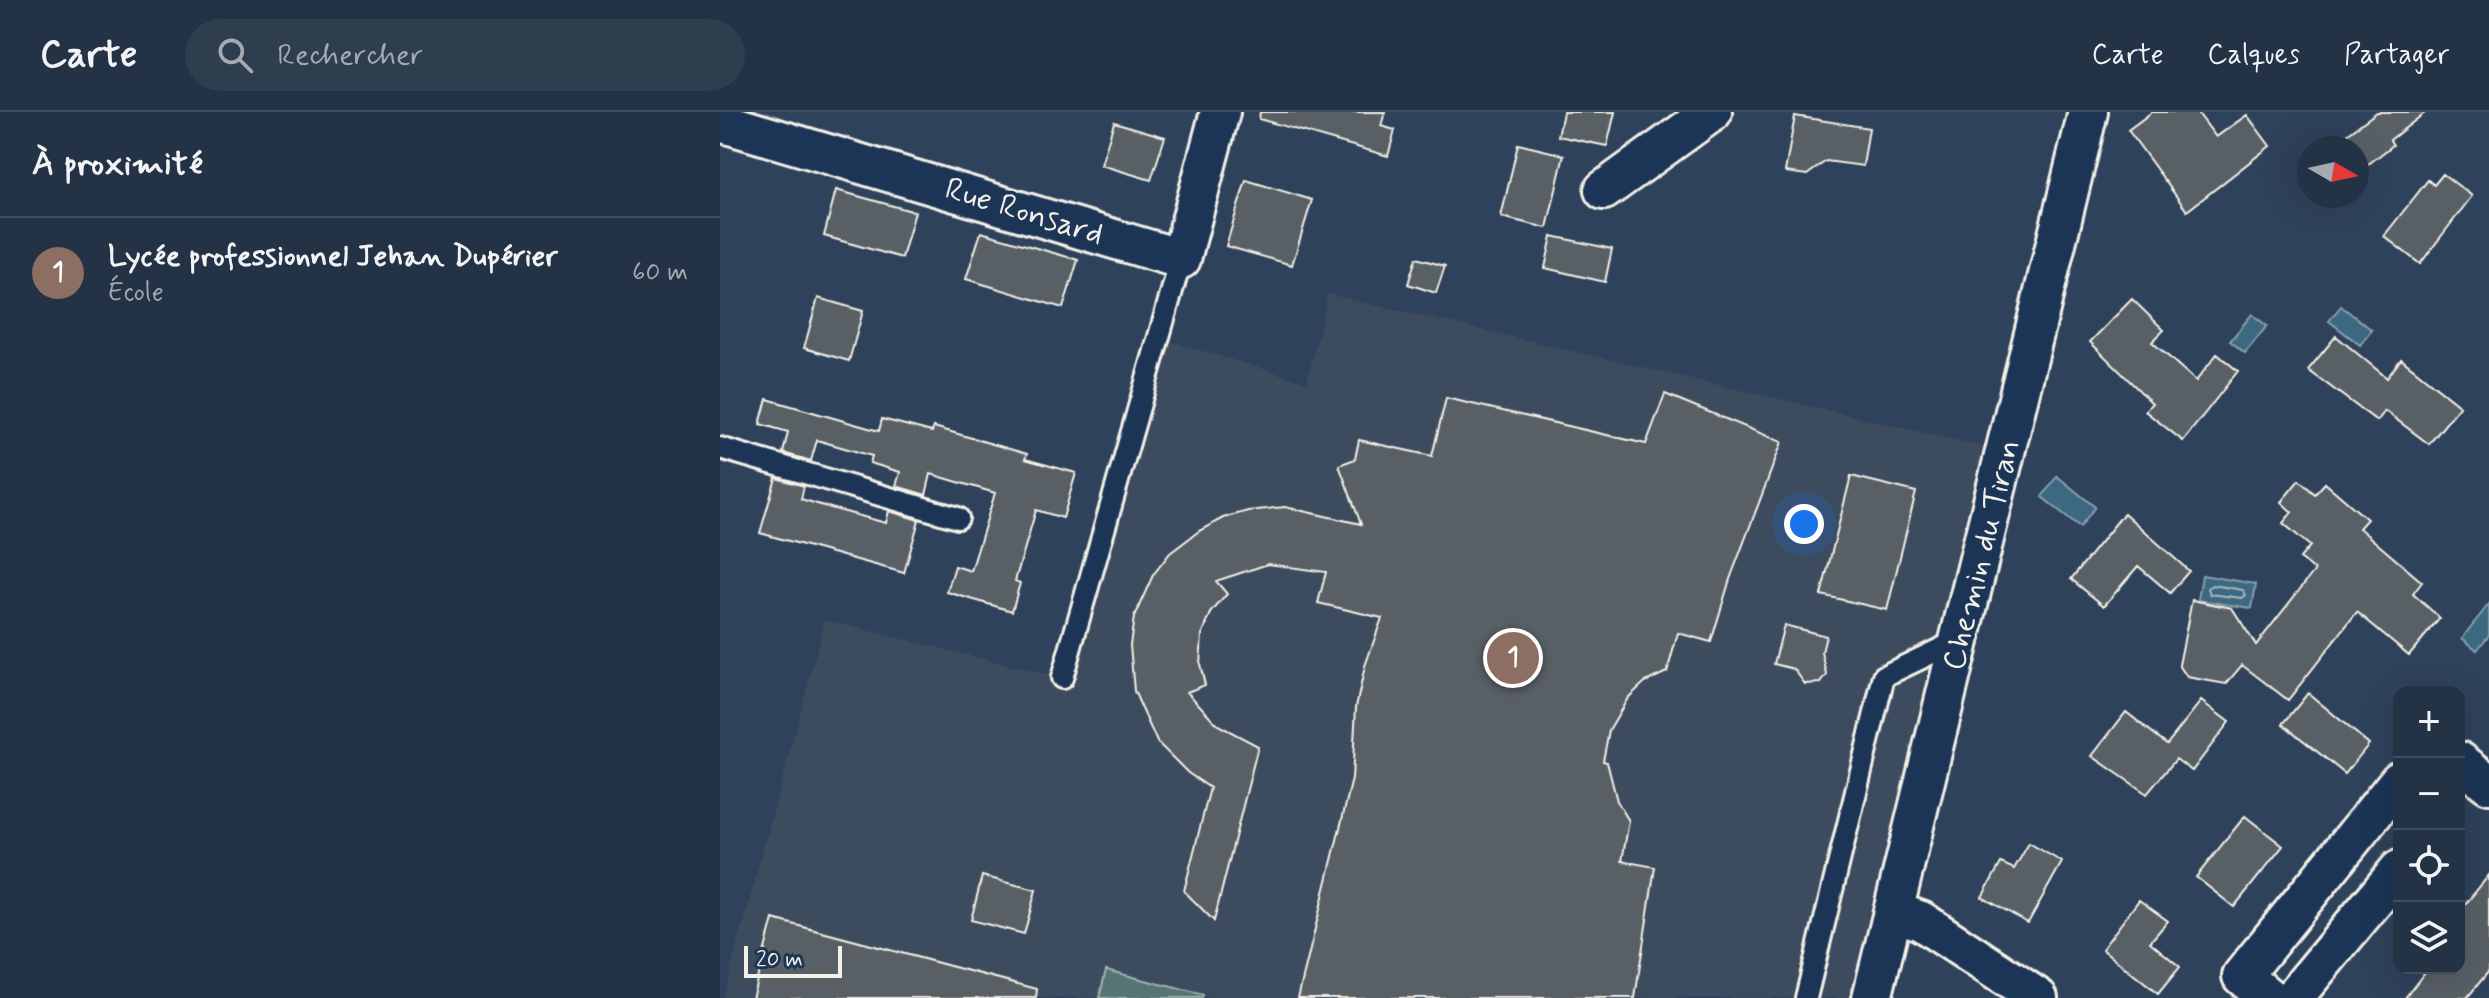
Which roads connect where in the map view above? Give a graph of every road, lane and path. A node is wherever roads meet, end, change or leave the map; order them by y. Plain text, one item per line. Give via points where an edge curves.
1 (1220, 112) edge
2 (1712, 112) edge
3 (2088, 112) edge
4 (720, 122) edge
5 (1604, 190) dead end
6 (1181, 259) junction
7 (720, 448) edge
8 (958, 518) dead end
9 (1963, 639) junction
10 (1062, 678) dead end
11 (2393, 788) edge
12 (2393, 877) edge
13 (1895, 912) junction
14 (1806, 998) edge
15 (1872, 998) edge
16 (2038, 998) edge
17 (2269, 998) edge
18 (2293, 998) edge

1 - 6 street
2 - 5 street
3 - 9 street, Chemin du Tiran
4 - 6 street, Rue Ronsard
6 - 10 lane
7 - 8 lane
9 - 13 street, Chemin du Tiran
9 - 14 lane via 1884,676
11 - 17 street via 2242,976
12 - 18 street
13 - 15 street, Chemin du Tiran
13 - 16 street via 1921,921

